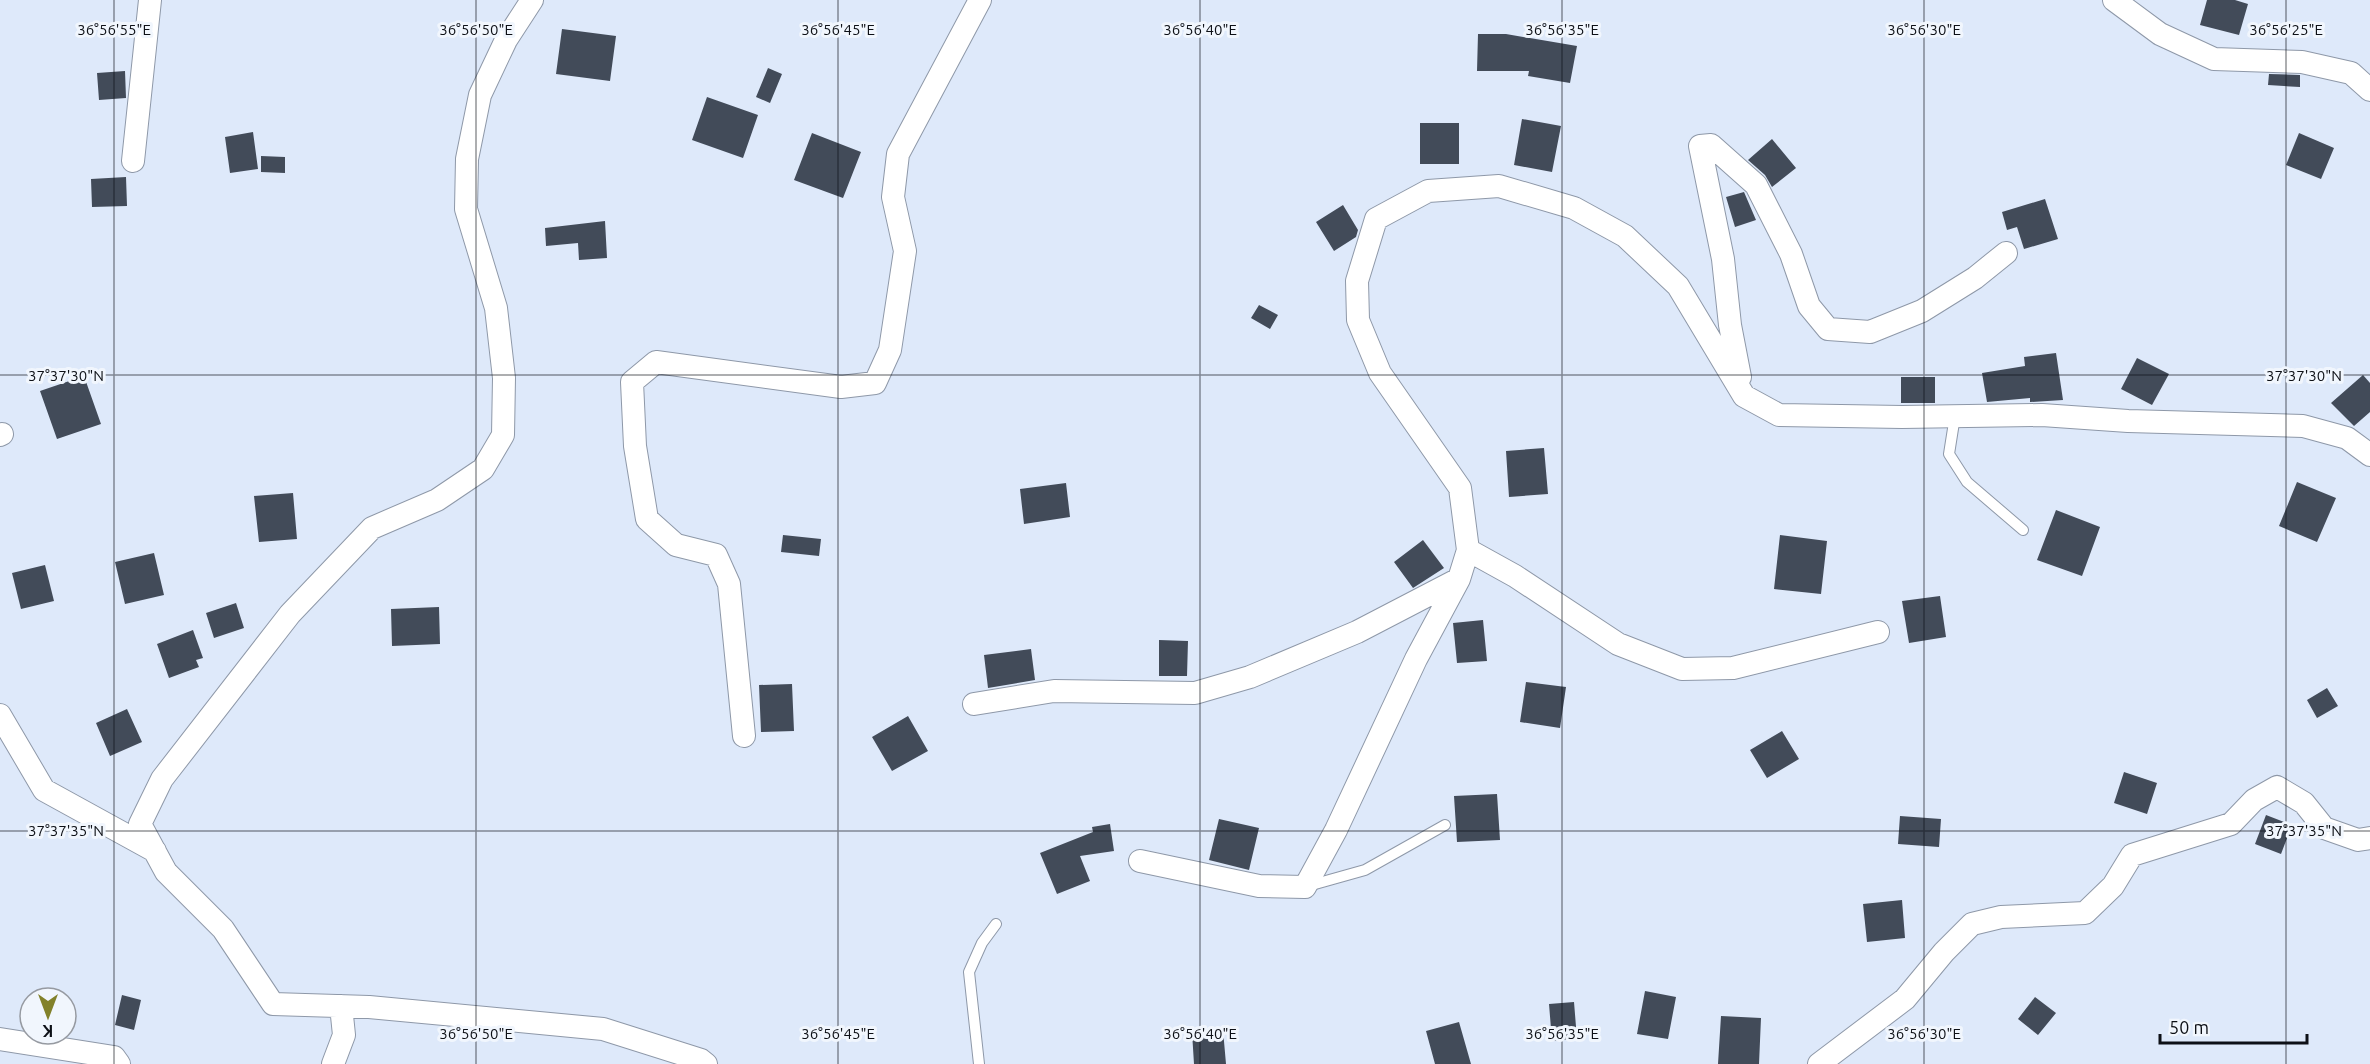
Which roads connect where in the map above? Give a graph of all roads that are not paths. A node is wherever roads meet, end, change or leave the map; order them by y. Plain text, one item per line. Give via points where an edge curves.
1 (150, 0) edge
2 (532, 0) edge
3 (980, 0) edge
4 (2114, 0) edge
5 (2370, 90) edge
6 (133, 161) dead end
7 (2006, 253) dead end
8 (1744, 396) junction
9 (1955, 416) junction
10 (2370, 454) edge
11 (2023, 530) dead end
12 (1468, 550) junction
13 (1459, 579) junction
14 (1878, 632) dead end
15 (974, 704) dead end
16 (0, 715) edge
17 (744, 736) dead end
18 (1445, 825) dead end
19 (2370, 838) edge
20 (155, 851) junction
21 (1140, 861) dead end
22 (1305, 887) junction
23 (996, 924) dead end
24 (341, 1006) junction
25 (0, 1039) edge
26 (119, 1064) edge
27 (333, 1064) edge
28 (706, 1064) edge
29 (979, 1064) edge
30 (1820, 1064) edge

1 - 6 street
2 - 20 street via 480,95 467,159 466,209 496,308 504,378 503,435 483,469 437,500 372,528 290,614 162,779 140,824
3 - 17 street via 898,154 893,197 905,251 890,350 875,383 841,387 656,362 632,382 635,447 647,519 676,545 716,555 729,584
4 - 5 street via 2160,34 2214,59 2302,62 2351,73
7 - 8 street via 1922,311 1870,332 1828,329 1809,306 1791,254 1756,185 1711,145 1700,146 1723,259 1730,325
8 - 9 street via 1779,415
8 - 12 street via 1678,286 1625,236 1574,208 1499,186 1428,191 1376,219 1357,281 1358,320 1380,373 1460,488
9 - 10 street via 2042,415 2303,426 2347,438
9 - 11 lane via 1949,454 1967,482
12 - 13 street
12 - 14 street via 1618,644 1682,669 1733,668
13 - 15 street via 1357,632 1250,677 1195,693 1054,691
13 - 22 street via 1416,658 1336,830
16 - 20 street via 44,790
18 - 22 lane via 1365,870
19 - 30 street via 2358,840 2325,828 2304,803 2277,787 2254,800 2231,824 2132,855 2113,886 2085,913 2001,917 1972,924 1905,999
20 - 24 street via 166,872 223,929 273,1004
21 - 22 street via 1259,886
23 - 29 lane via 969,972
24 - 27 street via 344,1035
24 - 28 street via 603,1029
25 - 26 street via 114,1056

